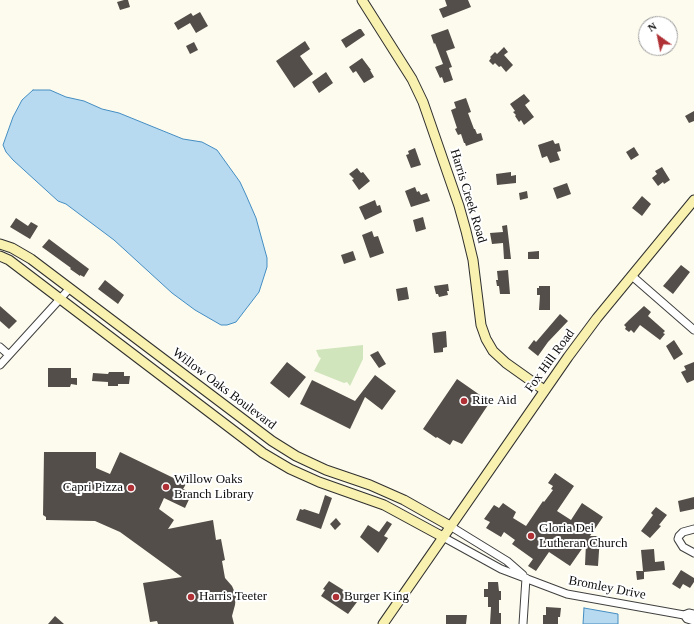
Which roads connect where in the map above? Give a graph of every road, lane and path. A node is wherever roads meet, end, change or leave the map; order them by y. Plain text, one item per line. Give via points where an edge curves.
1 (362, 0) edge
2 (694, 200) edge
3 (0, 244) edge
4 (0, 256) edge
5 (632, 276) junction
6 (70, 288) junction
7 (60, 299) junction
8 (694, 330) edge
9 (0, 347) edge
10 (9, 355) junction
11 (0, 365) edge
12 (544, 390) junction
13 (450, 526) junction
14 (694, 529) edge
15 (442, 537) junction
16 (694, 553) edge
17 (526, 578) junction
18 (694, 614) edge
19 (684, 615) junction
20 (694, 621) edge
21 (383, 624) edge
22 (523, 624) edge

1 - 12 street, Harris Creek Road via 412,79 423,102 460,206 473,260 486,339 493,351 506,364
2 - 5 street, Fox Hill Road
3 - 6 street, Willow Oaks Boulevard via 31,259
4 - 7 street
5 - 8 street
5 - 12 street, Fox Hill Road via 597,318
6 - 7 street
6 - 13 street, Willow Oaks Boulevard via 272,441 326,470 404,500
7 - 10 street
7 - 15 street via 263,453 319,482 384,505
9 - 10 street
10 - 11 street
12 - 13 street, Fox Hill Road
13 - 15 street, Fox Hill Road
13 - 17 street, Bromley Drive via 508,561
14 - 16 street via 678,536 683,547
15 - 17 street, Bromley Drive via 502,569
15 - 21 street, Fox Hill Road
17 - 19 street, Bromley Drive via 567,594
17 - 22 street
18 - 19 street, Bromley Drive
19 - 20 street, Bromley Drive via 687,620

